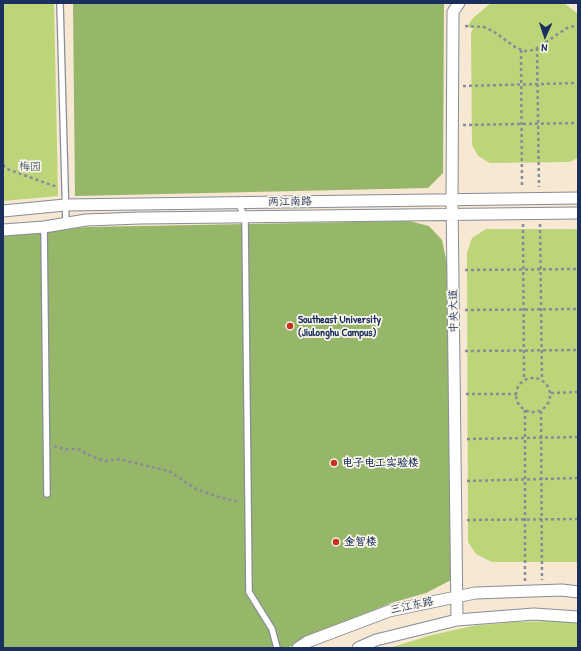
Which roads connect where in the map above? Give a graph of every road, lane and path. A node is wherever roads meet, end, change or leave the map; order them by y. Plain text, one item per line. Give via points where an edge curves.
1 (60, 3) edge
2 (458, 3) edge
3 (453, 24) junction
4 (578, 25) edge
5 (537, 48) junction
6 (521, 50) junction
7 (578, 83) edge
8 (521, 84) junction
9 (538, 84) junction
10 (453, 86) junction
11 (522, 124) junction
12 (538, 124) junction
13 (578, 124) edge
14 (453, 126) junction
15 (3, 165) edge
16 (65, 190) junction
17 (522, 198) junction
18 (539, 198) junction
19 (578, 198) edge
20 (452, 199) junction
21 (238, 202) junction
22 (65, 205) junction
23 (3, 211) edge
24 (540, 213) junction
25 (578, 213) edge
26 (453, 214) junction
27 (522, 214) junction
28 (245, 217) junction
29 (66, 223) junction
30 (44, 227) junction
31 (3, 230) edge
32 (578, 269) edge
33 (453, 270) junction
34 (523, 270) junction
35 (540, 270) junction
36 (541, 309) junction
37 (578, 309) edge
38 (454, 310) junction
39 (523, 310) junction
40 (542, 350) junction
41 (578, 350) edge
42 (454, 351) junction
43 (524, 351) junction
44 (524, 380) junction
45 (542, 380) junction
46 (578, 392) edge
47 (550, 393) junction
48 (515, 394) junction
49 (454, 395) junction
50 (525, 410) junction
51 (541, 410) junction
52 (578, 437) edge
53 (525, 438) junction
54 (541, 438) junction
55 (455, 439) junction
56 (46, 444) junction
57 (578, 478) edge
58 (541, 479) junction
59 (525, 480) junction
60 (455, 481) junction
61 (47, 494) dead end
62 (248, 503) junction
63 (525, 519) junction
64 (541, 519) junction
65 (578, 519) edge
66 (456, 520) junction
67 (533, 591) junction
68 (578, 592) edge
69 (457, 596) junction
70 (578, 617) edge
71 (458, 620) junction
72 (277, 648) edge
73 (298, 648) edge
74 (358, 648) edge

1 - 16 lane
2 - 3 street, 中央大道 via 453,12
3 - 6 path via 484,27
3 - 10 street, 中央大道
4 - 5 path via 567,28
5 - 6 path
5 - 9 path
6 - 8 path
7 - 9 path
8 - 9 path
8 - 10 path
8 - 11 path
9 - 12 path
10 - 14 street, 中央大道
11 - 12 path
11 - 14 path
11 - 17 path
12 - 13 path
12 - 18 path
14 - 20 street, 中央大道
15 - 16 path via 7,169
16 - 22 lane
17 - 18 street, 两江南路
17 - 20 street, 两江南路
18 - 19 street, 两江南路
20 - 21 street, 两江南路
20 - 26 street, 中央大道
21 - 22 street, 两江南路
21 - 28 lane
22 - 23 street, 两江南路
22 - 29 lane
24 - 25 street, 两江南路
24 - 27 street, 两江南路
24 - 35 path
26 - 27 street, 两江南路
26 - 28 street, 两江南路
26 - 33 street, 中央大道
27 - 34 path
28 - 29 street, 两江南路 via 140,218
28 - 62 lane
29 - 30 street, 两江南路
30 - 31 street, 两江南路
30 - 56 lane
32 - 35 path
33 - 34 path
33 - 38 street, 中央大道
34 - 35 path
34 - 39 path
35 - 36 path
36 - 37 path
36 - 39 path
36 - 40 path
38 - 39 path
38 - 42 street, 中央大道
39 - 43 path
40 - 41 path
40 - 43 path
40 - 45 path
42 - 43 path
42 - 49 street, 中央大道
43 - 44 path
44 - 45 path
44 - 48 path
45 - 47 path via 548,385
46 - 47 path
47 - 51 path via 550,401 546,408
48 - 49 path
48 - 50 path via 517,402
49 - 55 street, 中央大道
50 - 51 path via 530,413
50 - 53 path
51 - 54 path
52 - 54 path
53 - 54 path
53 - 55 path
53 - 59 path
54 - 58 path
55 - 60 street, 中央大道
56 - 61 lane
56 - 62 path via 78,449 105,461 118,459 169,471 196,489
57 - 58 path
58 - 59 path
58 - 64 path
59 - 60 path
59 - 63 path
60 - 66 street, 中央大道
62 - 72 lane via 248,592 272,629
63 - 64 path
63 - 66 path
63 - 67 path
64 - 65 path
64 - 67 path
66 - 69 street, 中央大道
67 - 68 street, 三江东路
67 - 69 street, 三江东路
69 - 71 street, 中央大道
69 - 73 street, 三江东路 via 389,611
70 - 71 street via 534,614
71 - 74 street via 376,640

